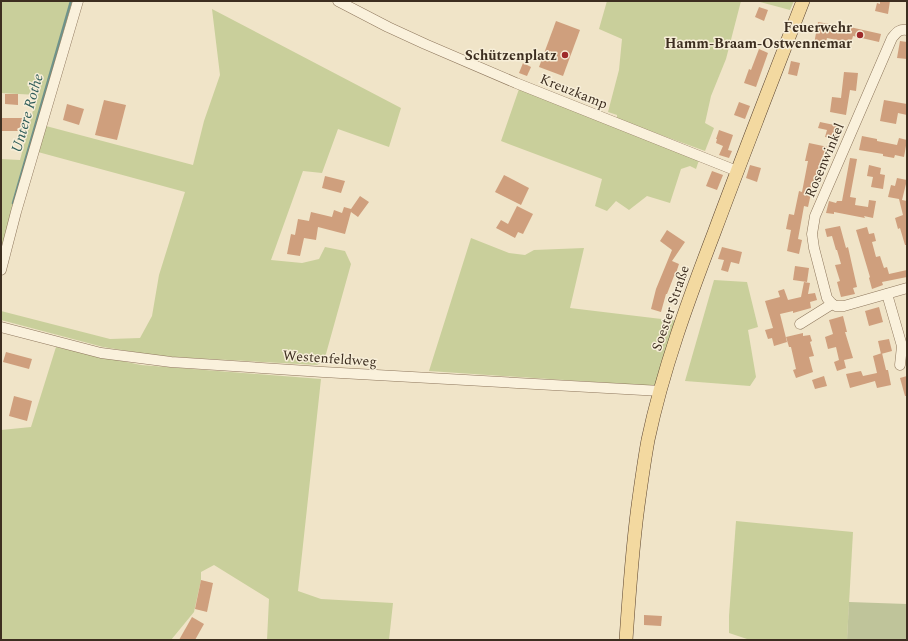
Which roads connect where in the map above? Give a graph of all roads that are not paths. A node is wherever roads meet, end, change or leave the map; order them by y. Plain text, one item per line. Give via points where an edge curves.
1 (78, 1) edge
2 (338, 1) edge
3 (803, 1) edge
4 (902, 31) edge
5 (737, 171) junction
6 (1, 270) edge
7 (907, 288) edge
8 (887, 294) junction
9 (832, 304) junction
10 (800, 324) dead end
11 (1, 327) edge
12 (900, 365) dead end
13 (661, 391) junction
14 (626, 640) edge

1 - 6 street
2 - 5 street, Kreuzkamp via 388,27 516,83
3 - 5 main road, Soester Straße
4 - 9 street, Rosenwinkel via 892,38 815,216 812,234 814,248 827,298
5 - 13 main road, Soester Straße via 693,288
7 - 8 street
8 - 9 street via 844,306
8 - 12 street via 902,346
9 - 10 street
11 - 13 street, Westenfeldweg via 100,353 171,362
13 - 14 main road, Soester Straße via 648,441 641,486 629,582

